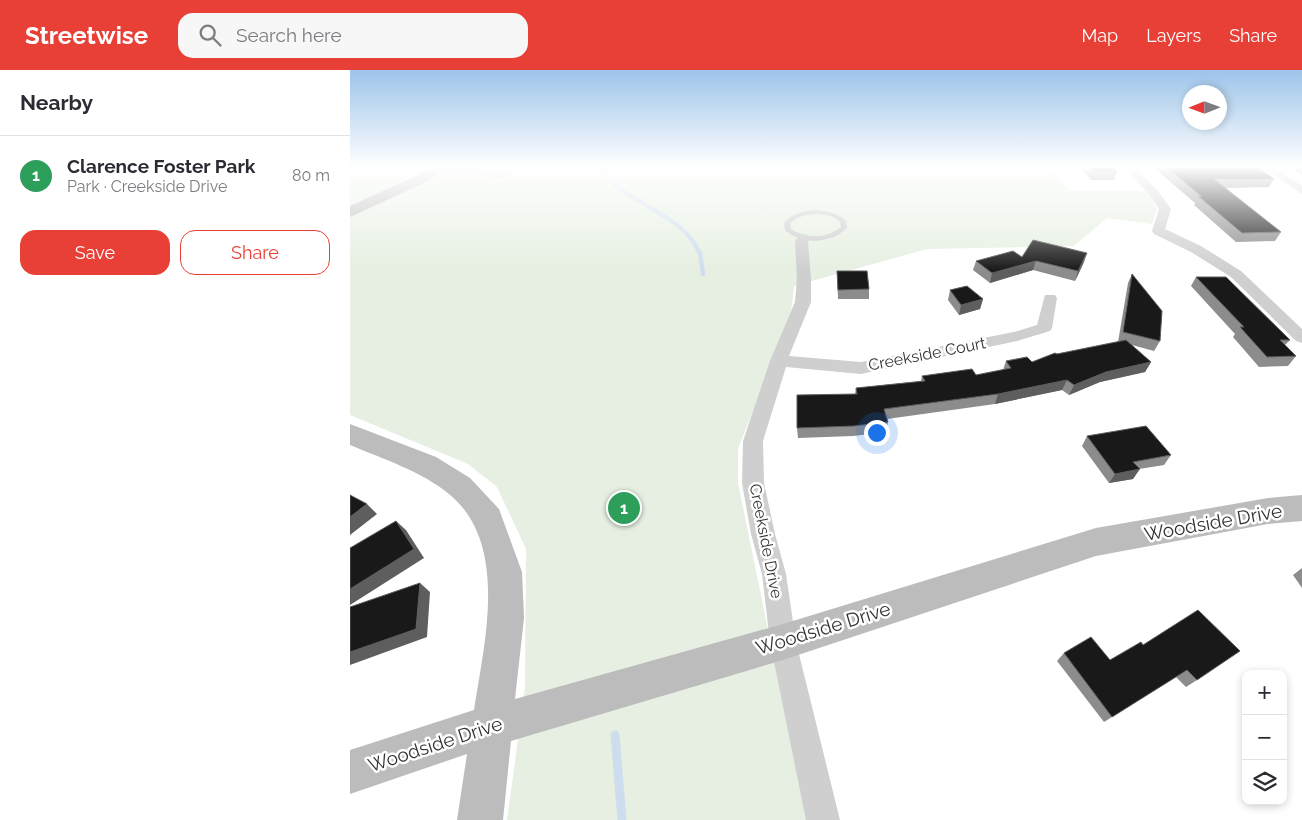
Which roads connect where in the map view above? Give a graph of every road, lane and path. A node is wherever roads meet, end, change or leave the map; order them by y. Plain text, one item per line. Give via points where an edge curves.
1 (374, 201) edge
2 (1159, 201) edge
3 (350, 212) edge
4 (805, 238) junction
5 (1050, 298) dead end
6 (1302, 338) edge
7 (779, 361) junction
8 (350, 434) edge
9 (1302, 508) edge
10 (783, 642) junction
11 (492, 726) junction
12 (350, 772) edge
13 (480, 820) edge
14 (823, 820) edge

1 - 3 street
2 - 6 street via 1165,209 1158,232 1196,249 1236,274
4 - 4 lane via 836,235 844,228 843,221 822,212 792,217 787,223 788,230
4 - 7 street, Creekside Drive via 801,242 804,302
5 - 7 street, Creekside Court via 1044,328 1016,336 861,368
7 - 10 street, Creekside Drive via 752,441 753,483 774,574
8 - 11 street via 426,465 460,486 488,518 505,572 506,618
9 - 10 street, Woodside Drive via 1268,511 1096,542
10 - 11 street, Woodside Drive
10 - 14 street, Creekside Drive
11 - 12 street, Woodside Drive
11 - 13 street

